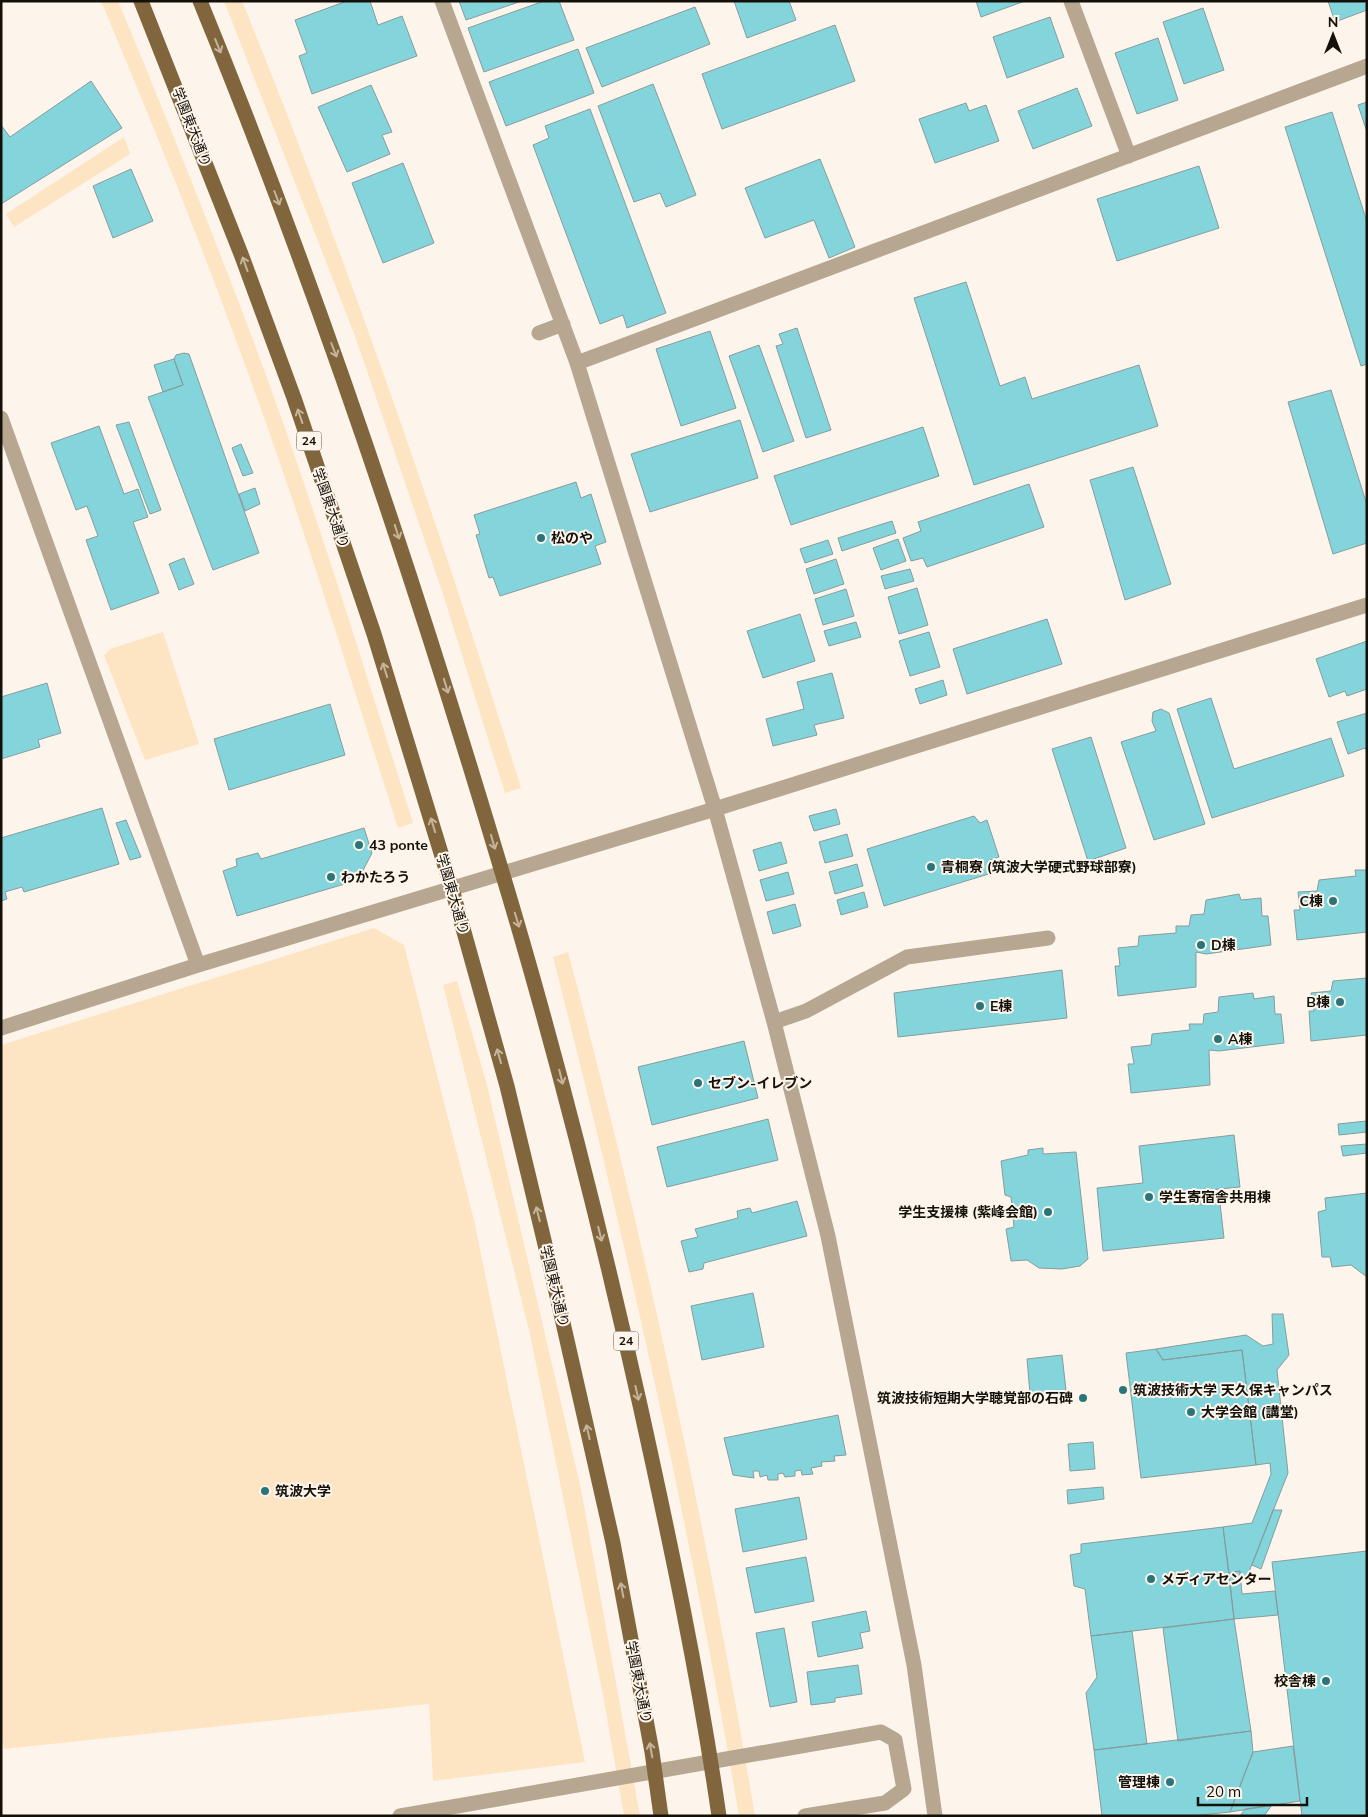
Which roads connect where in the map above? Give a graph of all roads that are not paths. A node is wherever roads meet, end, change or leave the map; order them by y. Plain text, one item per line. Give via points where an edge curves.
1 (141, 1) edge
2 (200, 1) edge
3 (442, 1) edge
4 (1071, 1) edge
5 (1367, 66) edge
6 (1129, 156) junction
7 (563, 324) junction
8 (539, 333) dead end
9 (577, 363) junction
10 (1, 418) edge
11 (1367, 605) edge
12 (715, 810) junction
13 (503, 874) junction
14 (452, 889) junction
15 (1048, 938) dead end
16 (198, 965) junction
17 (774, 1022) junction
18 (1, 1028) edge
19 (400, 1816) edge
20 (661, 1816) edge
21 (719, 1816) edge
22 (805, 1816) edge
23 (935, 1816) edge

14 -> 1 main road, 学園東大通り / 24 via 374,634 294,398
2 -> 13 main road, 24 via 351,396 426,620
3 - 7 street
4 - 6 street
5 - 6 street
6 - 9 street
7 - 8 street
7 - 9 street
9 - 12 street
10 - 16 street
11 - 12 street
12 - 13 street
12 - 17 street
13 - 14 street
13 -> 21 main road, 24 via 559,1068 614,1290 670,1540
14 - 16 street
20 -> 14 main road, 学園東大通り / 24 via 613,1543 556,1290 507,1086
15 - 17 street via 907,957 806,1011
16 - 18 street
17 - 23 street via 828,1236 914,1665
19 - 22 street via 881,1732 895,1740 904,1789 885,1803

